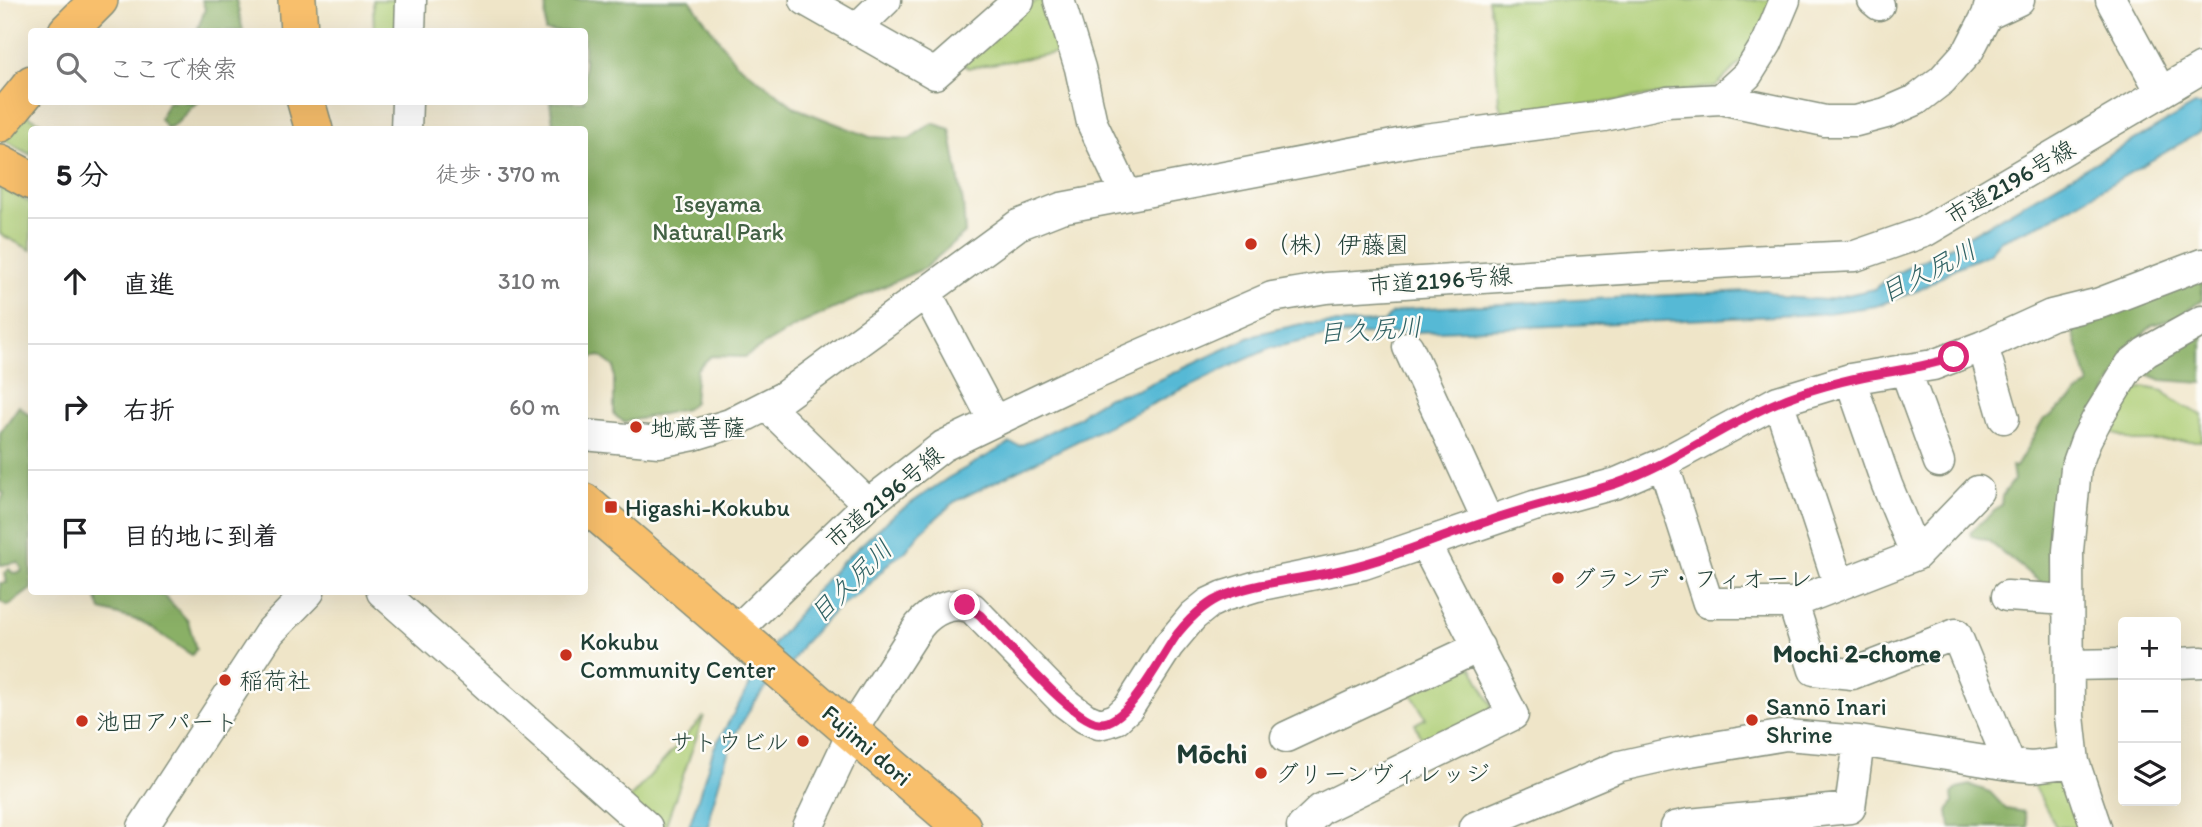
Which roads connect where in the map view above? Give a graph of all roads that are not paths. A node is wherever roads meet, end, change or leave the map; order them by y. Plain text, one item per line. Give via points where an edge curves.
1 (99, 0) edge
2 (297, 0) edge
3 (411, 0) edge
4 (805, 0) edge
5 (886, 0) edge
6 (1019, 0) edge
7 (1059, 0) edge
8 (1785, 0) edge
9 (2019, 0) edge
10 (2111, 0) edge
11 (1989, 7) edge
12 (71, 28) edge
13 (299, 28) edge
14 (410, 28) edge
15 (856, 29) junction
16 (2202, 68) edge
17 (2161, 92) junction
18 (1721, 99) junction
19 (307, 105) edge
20 (407, 105) edge
21 (313, 126) edge
22 (406, 126) edge
23 (0, 164) edge
24 (28, 179) edge
25 (1125, 194) junction
26 (2202, 264) edge
27 (926, 292) junction
28 (2202, 321) edge
29 (1983, 346) junction
30 (1408, 347) dead end
31 (1905, 369) junction
32 (1850, 379) junction
33 (1778, 401) junction
34 (767, 406) junction
35 (2004, 418) dead end
36 (994, 421) junction
37 (588, 435) edge
38 (1939, 462) dead end
39 (1663, 463) junction
40 (1978, 491) dead end
41 (868, 504) junction
42 (588, 505) edge
43 (1488, 521) junction
44 (1425, 544) junction
45 (1916, 555) junction
46 (1839, 585) junction
47 (306, 595) edge
48 (385, 595) edge
49 (2007, 596) dead end
50 (2068, 600) junction
51 (1793, 603) junction
52 (746, 643) junction
53 (1479, 647) junction
54 (2202, 662) edge
55 (2181, 663) edge
56 (2118, 664) edge
57 (2069, 665) junction
58 (852, 732) junction
59 (1286, 737) dead end
60 (1859, 741) junction
61 (2074, 762) junction
62 (2010, 765) junction
63 (1493, 823) edge
64 (143, 827) edge
65 (647, 827) edge
66 (808, 827) edge
67 (962, 827) edge
68 (1301, 827) edge
69 (1675, 827) edge
70 (2096, 827) edge

1 - 12 main road
2 - 13 main road
3 - 14 street
4 - 15 street
5 - 15 street
6 - 15 street via 935,74
7 - 25 street via 1092,123
8 - 18 street via 1747,75
9 - 11 street
10 - 17 street
11 - 18 street via 1969,50 1942,80 1916,100 1886,113 1856,121 1825,121
16 - 17 street, 市道2196号線
17 - 36 street, 市道2196号線 via 1924,232 1855,256 1326,288 1272,297
18 - 25 street via 1667,102 1604,116 1425,139
19 - 21 main road
20 - 22 street
23 - 24 main road
25 - 27 street via 1061,208 1018,225
26 - 29 street via 2100,303 2051,315
27 - 34 street
27 - 36 street
28 - 50 street via 2130,365 2086,440 2076,468
29 - 31 street via 1933,365
29 - 35 street
30 - 43 street
31 - 32 street
31 - 38 street
32 - 33 street
32 - 45 street
33 - 39 street
33 - 46 street
34 - 37 street via 730,424 659,442
34 - 41 street
36 - 41 street, 市道2196号線 via 943,446
39 - 43 street via 1617,483
39 - 51 street via 1708,603
40 - 45 street
41 - 52 street, 市道2196号線
42 - 52 main road, Fujimi dori
43 - 44 street
44 - 53 street
44 - 58 street via 1341,570 1257,586 1217,599 1180,631 1129,707 1107,722 1092,721 1065,703 972,608 960,604 946,607 919,626
45 - 46 street
46 - 51 street
47 - 64 street via 270,632
48 - 65 street
49 - 50 street
50 - 57 street
51 - 62 street via 1814,670 1852,674 1956,634
52 - 58 main road, Fujimi dori
53 - 59 street via 1403,693
53 - 68 street via 1513,715 1321,809
54 - 55 street
56 - 57 street
57 - 61 street
58 - 66 street
58 - 67 main road, Fujimi dori
60 - 62 street
60 - 63 street via 1786,735 1678,753 1620,766
60 - 69 street via 1850,808
61 - 62 street
61 - 70 street

